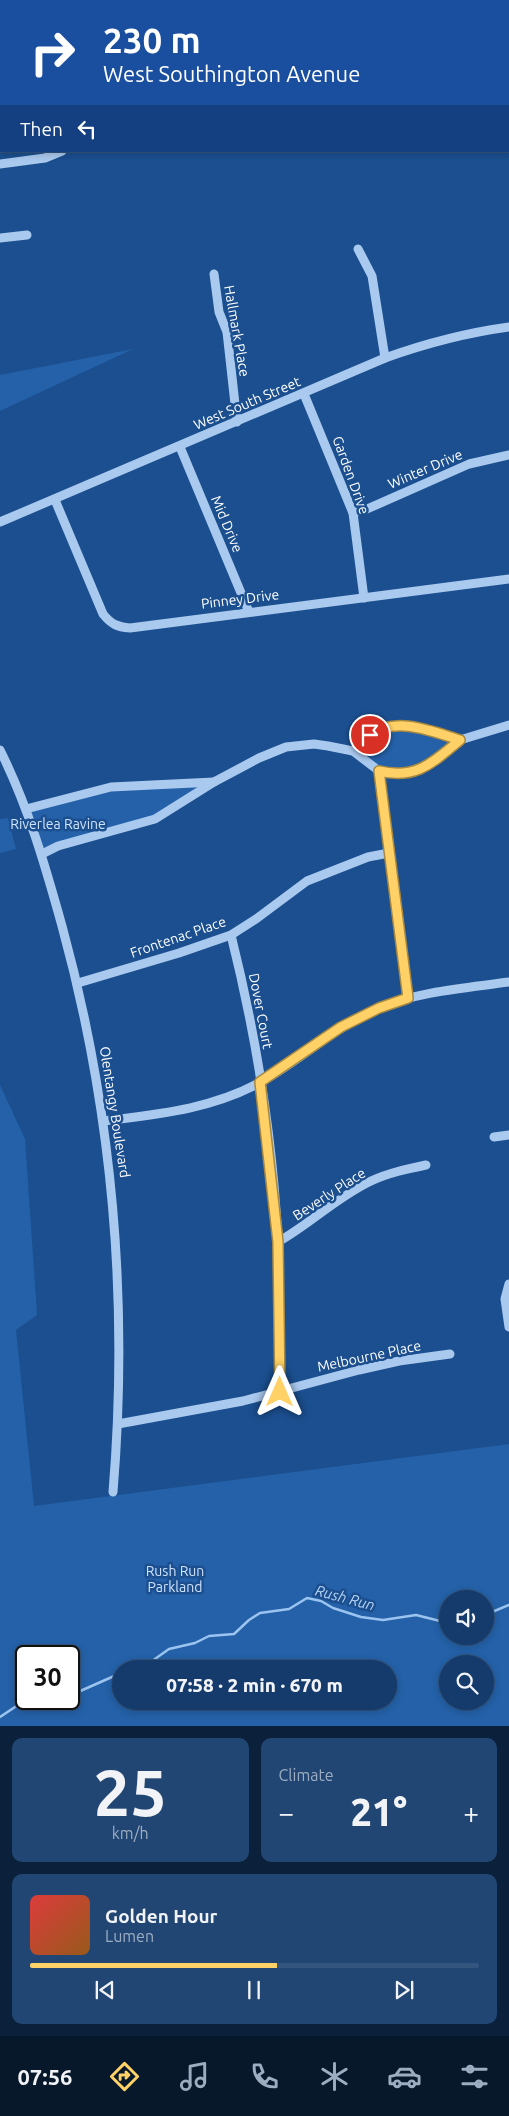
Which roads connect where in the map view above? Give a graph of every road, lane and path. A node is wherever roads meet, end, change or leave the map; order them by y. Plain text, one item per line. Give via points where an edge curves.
1 (60, 152) edge
2 (0, 164) edge
3 (27, 235) dead end
4 (0, 238) edge
5 (358, 249) dead end
6 (214, 274) dead end
7 (509, 327) edge
8 (385, 358) junction
9 (304, 394) junction
10 (237, 422) junction
11 (180, 447) junction
12 (509, 455) edge
13 (55, 500) junction
14 (353, 513) junction
15 (0, 522) edge
16 (509, 579) edge
17 (364, 598) junction
18 (249, 612) junction
19 (509, 725) edge
20 (460, 740) junction
21 (0, 750) edge
22 (353, 751) junction
23 (379, 771) junction
24 (214, 782) junction
25 (26, 809) junction
26 (389, 853) junction
27 (42, 854) junction
28 (231, 935) junction
29 (509, 982) edge
30 (78, 983) junction
31 (408, 998) junction
32 (260, 1082) junction
33 (104, 1121) junction
34 (509, 1134) edge
35 (494, 1136) dead end
36 (426, 1165) dead end
37 (278, 1242) junction
38 (509, 1284) edge
39 (509, 1327) edge
40 (450, 1354) dead end
41 (280, 1392) junction
42 (118, 1424) junction
43 (113, 1492) dead end

1 - 2 street via 46,158
3 - 4 street
5 - 8 street via 372,276
6 - 10 street, Hallmark Place via 218,312 227,332
7 - 8 street, West South Street via 466,333
8 - 9 street, West South Street
9 - 10 street, West South Street
9 - 14 street, Garden Drive
10 - 11 street, West South Street
11 - 13 street, West South Street
11 - 18 street, Mid Drive
12 - 14 street, Winter Drive via 469,464
13 - 15 street, West South Street
13 - 18 street, Pinney Drive via 103,614 110,623 130,628
14 - 17 street, Garden Drive
16 - 17 street, Pinney Drive
17 - 18 street, Pinney Drive
19 - 20 street
20 - 22 street via 399,725 378,729
20 - 23 street via 422,769 402,773
21 - 25 street, Olentangy Boulevard
22 - 23 street
22 - 24 street via 314,744 286,747
23 - 26 street
24 - 25 street via 112,787
24 - 27 street via 155,819 58,846
25 - 27 street, Olentangy Boulevard
26 - 28 street, Frontenac Place via 368,857 308,881
26 - 31 street
27 - 30 street, Olentangy Boulevard
28 - 30 street, Frontenac Place
28 - 32 street, Dover Court
29 - 31 street
30 - 33 street, Olentangy Boulevard
31 - 32 street via 341,1027
32 - 33 street via 181,1111
32 - 37 street, Dover Court
33 - 42 street, Olentangy Boulevard via 117,1262
34 - 35 street
36 - 37 street, Beverly Place via 387,1174 369,1182
37 - 41 street, Dover Court
38 - 39 street via 505,1299
40 - 41 street, Melbourne Place via 383,1365
41 - 42 street, Melbourne Place
42 - 43 street, Olentangy Boulevard

